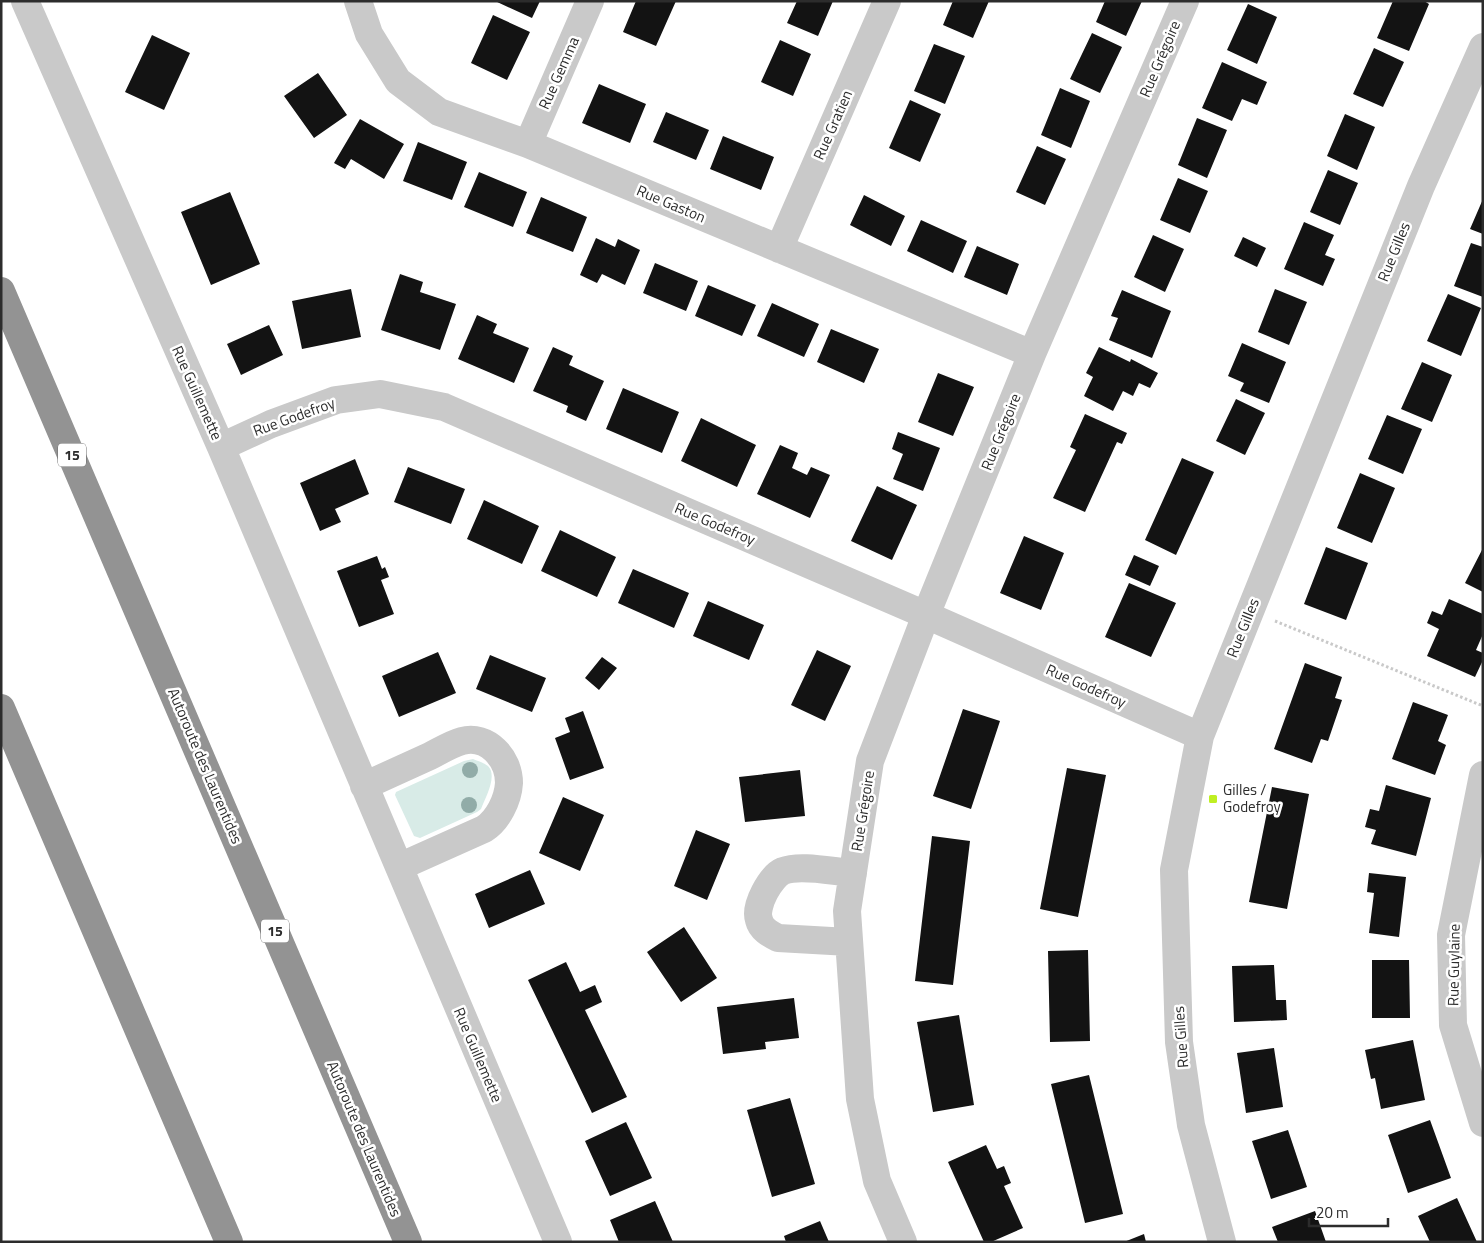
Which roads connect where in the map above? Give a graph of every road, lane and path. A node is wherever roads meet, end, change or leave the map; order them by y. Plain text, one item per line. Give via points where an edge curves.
1 (25, 1) edge
2 (358, 1) edge
3 (590, 1) edge
4 (887, 1) edge
5 (1185, 1) edge
6 (1483, 47) edge
7 (528, 144) junction
8 (780, 248) junction
9 (1, 291) edge
10 (1032, 354) junction
11 (221, 447) junction
12 (1250, 611) junction
13 (926, 615) junction
14 (1483, 706) edge
15 (1, 708) edge
16 (1200, 736) junction
17 (1483, 774) edge
18 (364, 786) junction
19 (399, 867) junction
20 (853, 873) junction
21 (849, 942) junction
22 (1483, 1123) edge
23 (229, 1242) edge
24 (408, 1242) edge
25 (558, 1242) edge
26 (903, 1242) edge
27 (1222, 1242) edge

1 - 11 street, Rue Guillemette
2 - 7 street, Rue Gaston via 369,34 398,81 439,112
3 - 7 street, Rue Gemma
4 - 8 street, Rue Gratien
5 - 10 street, Rue Grégoire
6 - 12 street, Rue Gilles via 1421,186
7 - 8 street, Rue Gaston
8 - 10 street, Rue Gaston
9 - 24 highway, Autoroute des Laurentides / 15
10 - 13 street, Rue Grégoire
11 - 13 street, Rue Godefroy via 336,400 380,394 444,407
11 - 18 street, Rue Guillemette
12 - 14 path
12 - 16 street, Rue Gilles
13 - 16 street, Rue Godefroy
13 - 20 street, Rue Grégoire via 870,761
15 - 23 highway
16 - 27 street, Rue Gilles via 1174,870 1179,1042 1190,1125
17 - 22 street, Rue Guylaine via 1452,935 1453,1025
18 - 19 street, Rue Guillemette
18 - 19 street via 461,741 489,744 501,757 509,783 492,824
19 - 25 street, Rue Guillemette
20 - 21 street, Rue Grégoire via 847,911
20 - 21 street, Rue Grégoire via 796,868 782,871 770,881 759,906 758,920 768,933 778,938
21 - 26 street, Rue Grégoire via 860,1099 877,1181

